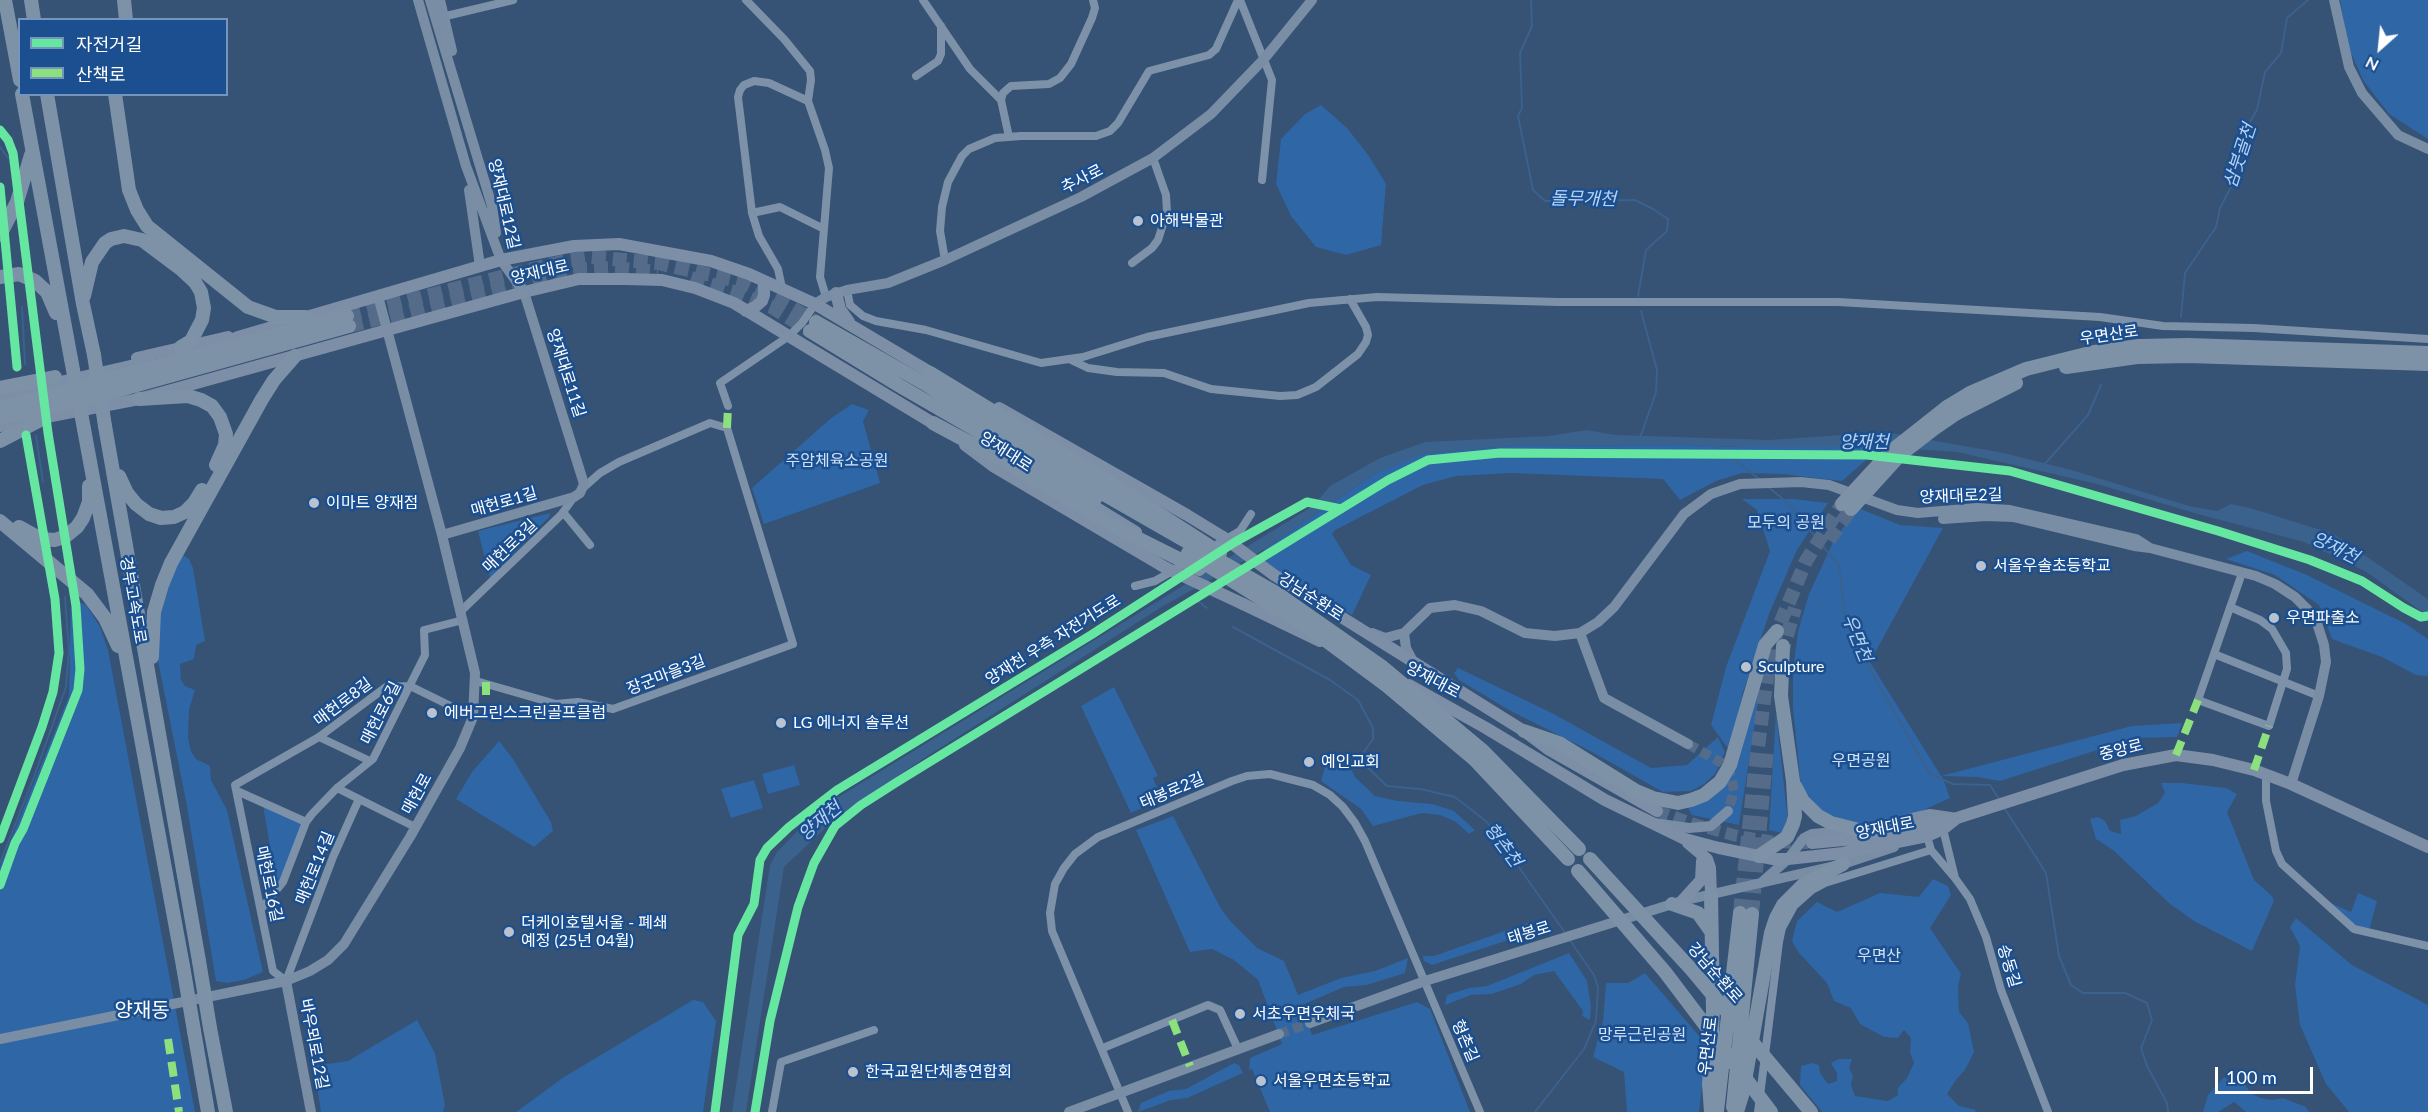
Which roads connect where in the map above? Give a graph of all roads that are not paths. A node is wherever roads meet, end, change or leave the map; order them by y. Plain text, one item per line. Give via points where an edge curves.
1 (5, 0) edge
2 (31, 0) edge
3 (124, 0) edge
4 (411, 0) edge
5 (418, 0) edge
6 (430, 0) edge
7 (440, 0) edge
8 (513, 0) edge
9 (746, 0) edge
10 (923, 0) edge
11 (1093, 0) edge
12 (1239, 0) edge
13 (1312, 0) edge
14 (2334, 0) edge
15 (446, 16) junction
16 (34, 18) edge
17 (126, 18) edge
18 (941, 26) junction
19 (1264, 59) junction
20 (18, 69) edge
21 (916, 76) dead end
22 (22, 96) edge
23 (47, 96) edge
24 (115, 96) edge
25 (1001, 100) junction
26 (462, 101) junction
27 (808, 101) junction
28 (455, 130) junction
29 (1010, 137) junction
30 (2428, 149) edge
31 (32, 150) junction
32 (1153, 158) junction
33 (466, 166) junction
34 (1262, 180) dead end
35 (752, 213) junction
36 (825, 229) junction
37 (0, 235) edge
38 (501, 260) junction
39 (945, 260) junction
40 (1132, 263) dead end
41 (480, 266) junction
42 (0, 277) edge
43 (764, 281) junction
44 (782, 288) junction
45 (524, 292) junction
46 (836, 293) junction
47 (378, 296) junction
48 (1350, 300) junction
49 (83, 304) junction
50 (815, 304) junction
51 (746, 311) junction
52 (305, 317) junction
53 (388, 331) junction
54 (863, 334) junction
55 (789, 336) junction
56 (238, 337) junction
57 (2428, 339) edge
58 (68, 341) junction
59 (181, 347) junction
60 (2428, 353) edge
61 (295, 356) junction
62 (1070, 360) junction
63 (2428, 364) edge
64 (56, 377) junction
65 (928, 379) junction
66 (900, 386) junction
67 (0, 388) edge
68 (17, 391) junction
69 (0, 396) edge
70 (138, 399) junction
71 (728, 406) dead end
72 (0, 408) edge
73 (1952, 410) junction
74 (0, 418) edge
75 (42, 419) junction
76 (933, 423) junction
77 (0, 426) edge
78 (0, 441) edge
79 (109, 446) junction
80 (88, 448) junction
81 (583, 488) junction
82 (1100, 490) junction
83 (574, 497) junction
84 (1847, 506) tunnel mouth
85 (0, 512) edge
86 (563, 512) junction
87 (1251, 514) dead end
88 (0, 521) edge
89 (442, 535) junction
90 (590, 545) dead end
91 (1168, 562) junction
92 (2242, 573) junction
93 (1135, 586) dead end
94 (1276, 600) junction
95 (2230, 607) junction
96 (462, 616) junction
97 (1358, 628) junction
98 (1777, 631) dead end
99 (1404, 633) junction
100 (1580, 633) junction
101 (1783, 646) tunnel mouth
102 (2214, 654) junction
103 (1414, 663) junction
104 (476, 681) junction
105 (2284, 682) junction
106 (410, 686) junction
107 (151, 689) junction
108 (2319, 696) junction
109 (134, 697) junction
110 (473, 717) junction
111 (1524, 731) junction
112 (319, 737) junction
113 (1688, 744) tunnel mouth
114 (370, 761) junction
115 (2266, 774) junction
116 (1793, 781) junction
117 (2291, 784) junction
118 (236, 788) junction
119 (337, 788) junction
120 (359, 799) junction
121 (1657, 811) tunnel mouth
122 (1728, 811) dead end
123 (1957, 818) junction
124 (306, 822) junction
125 (1651, 823) junction
126 (415, 827) junction
127 (1859, 830) junction
128 (1943, 830) junction
129 (1680, 837) junction
130 (1922, 837) junction
131 (1812, 843) tunnel mouth
132 (2428, 847) edge
133 (1579, 849) dead end
134 (1931, 850) junction
135 (1700, 851) junction
136 (1759, 856) junction
137 (1568, 859) dead end
138 (1590, 859) dead end
139 (1788, 859) junction
140 (1843, 864) junction
141 (1578, 871) dead end
142 (1955, 878) junction
143 (1761, 883) junction
144 (1711, 894) junction
145 (1677, 903) junction
146 (261, 909) junction
147 (1710, 930) junction
148 (2428, 946) edge
149 (286, 981) junction
150 (1425, 981) junction
151 (1310, 1023) tunnel mouth
152 (874, 1030) dead end
153 (1279, 1034) tunnel mouth
154 (0, 1039) edge
155 (1103, 1048) junction
156 (1238, 1049) junction
157 (1120, 1092) junction
158 (208, 1112) edge
159 (226, 1112) edge
160 (311, 1112) edge
161 (772, 1112) edge
162 (1069, 1112) edge
163 (1128, 1112) edge
164 (1480, 1112) edge
165 (1711, 1112) edge
166 (1717, 1112) edge
167 (1735, 1112) edge
168 (1758, 1112) edge
169 (1771, 1112) edge
170 (1811, 1112) edge
171 (2048, 1112) edge

1 - 20 highway
2 - 16 highway
3 - 17 highway
4 - 28 street
5 - 28 street, 양재대로12길
6 - 26 street, 양재대로12길
7 - 15 street
8 - 15 street
9 - 27 street via 810,71
10 - 18 street
11 - 25 street via 1092,18 1071,64 1060,78 1032,87 1011,86
12 - 19 street
12 - 29 street via 1216,48 1209,55 1149,71 1110,131 1096,136
13 - 19 street, 추사로
14 - 30 street via 2349,67 2362,93 2398,135
15 - 26 street
18 - 21 street via 938,61
18 - 25 street via 970,69
19 - 32 street, 추사로 via 1211,114
19 - 34 street via 1272,80
22 - 31 highway, 경부고속도로
23 - 49 highway, 경부고속도로
24 - 52 highway via 129,190 147,226 248,307 276,317
25 - 29 street
26 - 38 street, 양재대로12길 via 492,206
27 - 35 street via 762,82 754,81 740,90
27 - 36 street via 829,168
28 - 33 street, 양재대로12길
29 - 39 street via 995,138 969,149 948,182 940,231
31 - 37 highway via 17,202
31 - 58 highway, 경부고속도로
32 - 39 street, 추사로
32 - 40 street via 1166,195 1167,212 1158,240
33 - 38 street, 양재대로12길
33 - 41 street
35 - 36 street via 780,207
35 - 44 street via 759,236 778,269
36 - 46 street via 820,277
38 - 41 main road, 양재대로
38 - 43 main road, 양재대로 via 574,246 619,244 711,261
38 - 45 street, 양재대로11길
39 - 46 street, 추사로 via 888,283
41 - 47 main road, 양재대로
42 - 58 highway via 20,274 42,287
43 - 44 main road, 양재대로
43 - 51 main road via 762,301
44 - 50 main road, 양재대로
45 - 51 main road, 양재대로 via 579,279 662,280 695,288
45 - 53 main road, 양재대로
45 - 81 street, 양재대로11길 via 582,474
46 - 50 street, 추사로
46 - 54 main road via 844,317
46 - 62 street via 855,311 876,321 926,330 1041,363
47 - 52 main road, 양재대로
47 - 53 street, 매헌로
48 - 57 street via 1377,297 1838,302
48 - 62 street via 1309,303 1147,337
48 - 62 street via 1366,327 1366,342 1358,354 1329,377 1298,395 1211,390 1164,374 1088,368
49 - 59 highway via 90,266 101,246 115,237 138,238 182,270 201,292 202,320 191,341
49 - 79 highway, 경부고속도로, bridge
50 - 54 main road, 양재대로
50 - 55 street
51 - 55 main road, 양재대로
52 - 56 main road, 양재대로
53 - 61 main road, 양재대로
53 - 89 street, 매헌로
54 - 65 main road, 양재대로
55 - 71 street via 720,383
55 - 76 main road, 양재대로
56 - 59 main road
56 - 68 main road, 양재대로 via 224,344
58 - 80 highway, 경부고속도로, bridge
59 - 64 main road
60 - 73 highway, 우면산로 via 2139,346 2026,369 1978,390
61 - 70 main road, 양재대로
61 - 107 highway via 265,393 167,572 153,618
63 - 73 highway, 우면산로 via 2137,357 2058,369
64 - 67 highway
64 - 68 main road
65 - 66 highway, 양재대로 via 813,326
65 - 82 highway
65 - 97 main road, 양재대로, bridge via 1023,421 1219,535
66 - 82 highway, 양재대로
66 - 91 main road via 1121,521
68 - 69 main road, 양재대로
70 - 75 main road, 양재대로
70 - 79 highway via 194,398 212,406 220,417 225,429 223,450 194,503 174,517 161,518 145,512 123,487
72 - 74 highway via 348,321 119,390
73 - 84 highway, 우면산로, bridge via 1890,452
75 - 77 main road, 양재대로
75 - 78 highway
76 - 91 main road, 양재대로 via 993,466
76 - 94 highway, bridge via 1121,530
79 - 107 highway, 경부고속도로
80 - 85 highway via 89,502 70,534 41,539
80 - 109 highway, 경부고속도로
81 - 83 street
81 - 104 street, 장군마을3길 via 619,462 710,423 727,429 793,644 613,709 578,702 556,704
82 - 94 highway, 강남순환로, bridge
82 - 94 highway, bridge via 1203,540
83 - 86 street, 매헌로3길
83 - 89 street, 매헌로1길
86 - 90 street
86 - 96 street, 매헌로3길
87 - 93 street via 1240,531 1155,581
88 - 109 highway via 68,575 98,607 115,638
89 - 96 street, 매헌로
91 - 125 main road, 양재대로, bridge via 1243,604 1424,692 1605,800
92 - 95 street
92 - 100 street, 양재대로2길 via 2013,517 1903,517 1823,489 1742,486 1710,494 1690,509 1614,607
92 - 108 street, 양재대로2길 via 2286,590 2311,613 2326,654
94 - 133 highway, 강남순환로, bridge via 1335,632 1422,698 1483,751
94 - 137 highway, 강남순환로, bridge via 1475,760
95 - 102 street
95 - 105 street via 2260,620 2277,635 2286,652
96 - 104 street, 매헌로
96 - 106 street, 매헌로6길 via 424,630 425,655
97 - 99 street via 1385,638
97 - 103 main road, 양재대로
98 - 111 highway via 1765,645 1730,765 1720,782 1704,795 1678,803 1645,794 1558,743
99 - 100 street via 1430,608 1455,605 1481,611 1525,633
99 - 103 street
100 - 113 street via 1604,698
101 - 116 highway via 1781,696
102 - 105 street
102 - 105 street via 2198,700 2269,726
103 - 111 main road, 양재대로
104 - 110 street, 매헌로
105 - 108 street
106 - 110 street
106 - 112 street, 매헌로8길 via 386,687
106 - 114 street, 매헌로6길
107 - 159 highway, 경부고속도로, bridge
108 - 117 street, 양재대로2길
109 - 158 highway, 경부고속도로, bridge
110 - 126 street, 매헌로
111 - 121 main road, 양재대로 via 1548,749
112 - 114 street
112 - 118 street, 매헌로8길
114 - 119 street, 매헌로6길
115 - 117 main road, 중앙로
115 - 123 main road, 중앙로 via 2176,755 2123,765
115 - 148 street via 2266,801 2282,864 2354,929
116 - 127 highway via 1803,801 1818,816
116 - 136 highway via 1795,816 1791,830 1784,840
117 - 132 main road, 중앙로
118 - 124 street
118 - 146 street, 매헌로16길
119 - 120 street
119 - 124 street, 매헌로6길
120 - 126 street
120 - 149 street, 매헌로14길
122 - 125 street via 1712,825 1701,827
123 - 127 street, 태봉로 via 1930,814
123 - 128 main road, 양재대로
123 - 131 main road, 중앙로 via 1875,837
124 - 146 street, 매헌로6길 via 283,882
125 - 129 main road, 양재대로
126 - 149 street, 매헌로 via 344,944 328,960
127 - 139 street, 태봉로 via 1812,834 1804,838
128 - 130 main road, 양재대로
128 - 142 street, 송동길
129 - 135 main road
129 - 136 main road, 양재대로
130 - 134 street
130 - 139 main road, 양재대로 via 1844,853
130 - 140 street, 태봉로
134 - 142 street
134 - 168 street via 1825,883 1794,906 1779,942
135 - 144 main road via 1709,864
135 - 145 main road via 1701,880
136 - 139 main road, 양재대로
138 - 170 highway, 강남순환로, bridge via 1691,969
139 - 143 street, 태봉로
140 - 143 street, 태봉로
140 - 167 highway via 1799,889 1776,918 1743,1092
141 - 169 highway, bridge via 1665,972
142 - 171 street, 송동길 via 1970,899 1982,927 2001,990
143 - 144 street, 태봉로
144 - 145 street, 태봉로
144 - 147 highway
145 - 147 highway via 1698,913
145 - 150 street, 태봉로
146 - 149 street, 매헌로16길 via 273,971
147 - 165 highway
149 - 154 street, 매헌로
149 - 160 street, 바우뫼로12길
150 - 151 street, 태봉로
150 - 155 street, 태봉로2길 via 1365,841 1343,807 1313,785 1270,774 1247,776 1098,837 1064,868 1055,884 1050,913 1052,931
150 - 164 street, 형촌길
152 - 161 street via 781,1062
153 - 156 street
155 - 156 street via 1208,1005 1220,1010
155 - 157 street, 태봉로2길
156 - 157 street
157 - 162 street
157 - 163 street, 태봉로2길
166 - 167 highway, 우면산로 via 1746,914

